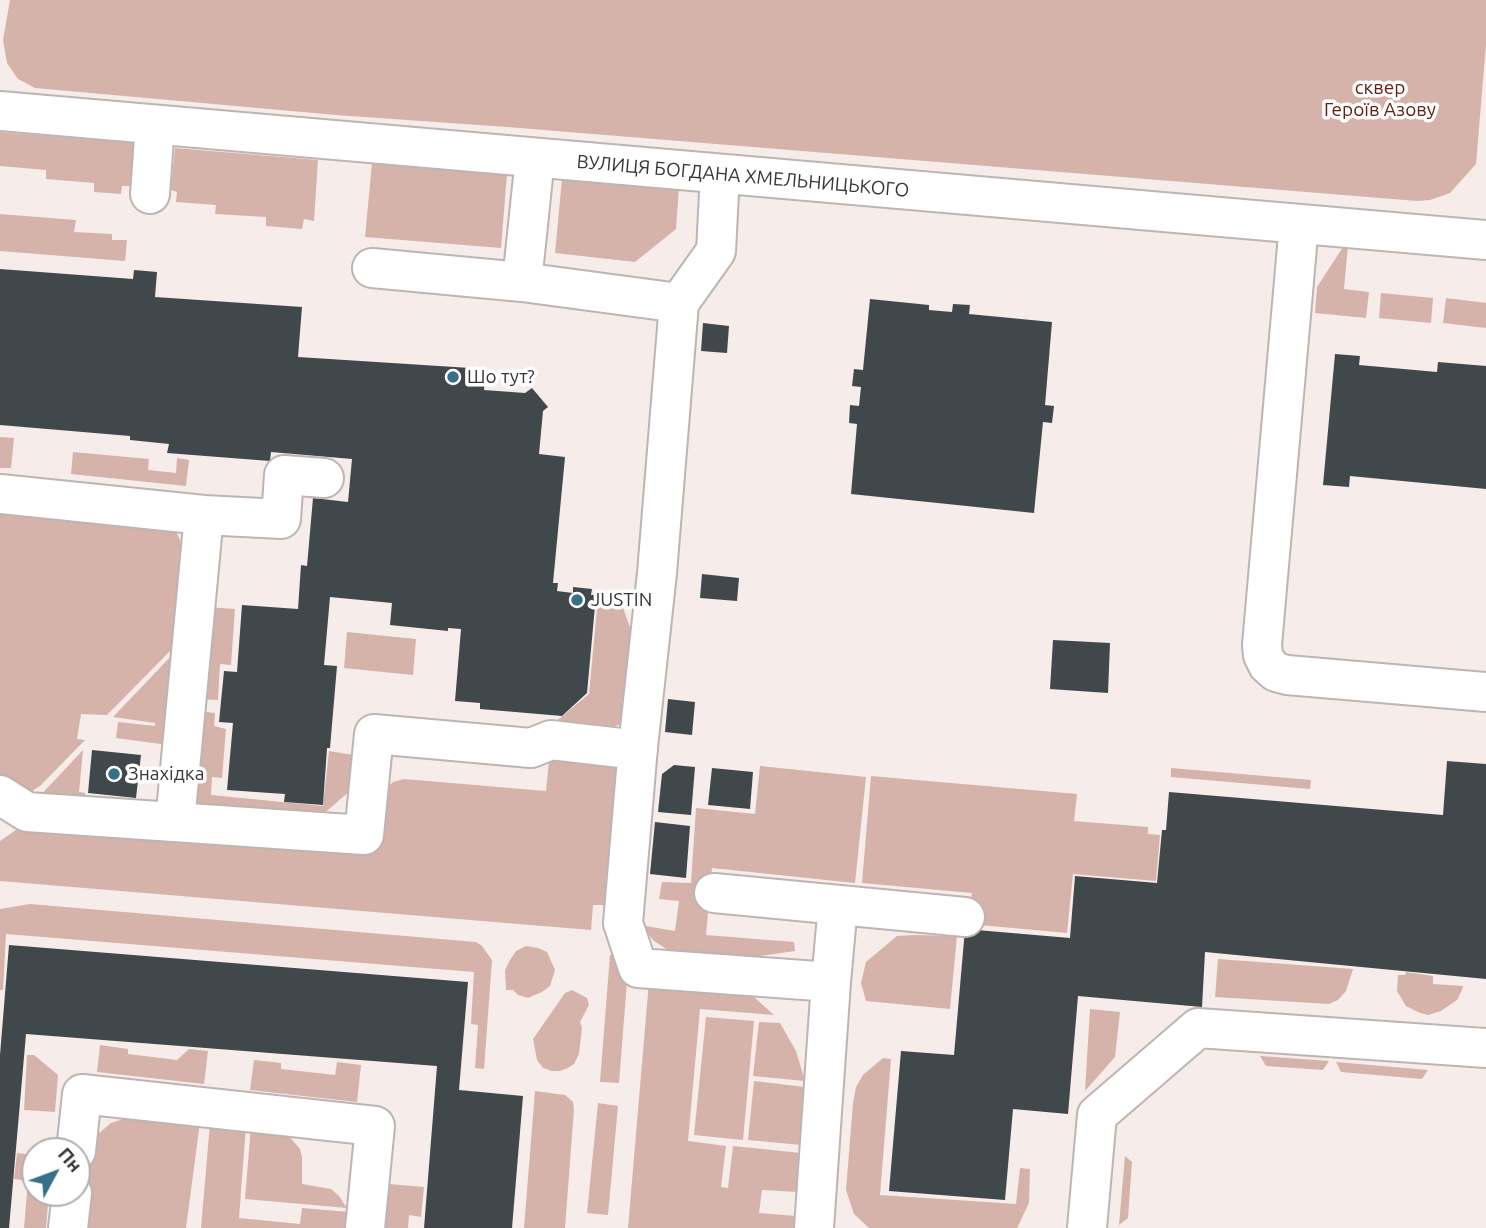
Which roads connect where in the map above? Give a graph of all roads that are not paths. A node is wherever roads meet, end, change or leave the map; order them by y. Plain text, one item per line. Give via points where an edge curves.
1 (0, 111) edge
2 (155, 125) junction
3 (535, 158) junction
4 (720, 174) junction
5 (150, 194) dead end
6 (1299, 224) junction
7 (1486, 240) edge
8 (372, 268) dead end
9 (522, 282) junction
10 (679, 303) junction
11 (324, 478) dead end
12 (0, 494) edge
13 (204, 514) junction
14 (1486, 692) edge
15 (638, 750) junction
16 (9, 812) edge
17 (175, 822) junction
18 (714, 893) dead end
19 (838, 905) junction
20 (965, 917) dead end
21 (831, 982) junction
22 (1486, 1048) edge
23 (77, 1137) edge
24 (70, 1207) edge
25 (68, 1228) edge
26 (365, 1228) edge
27 (814, 1228) edge
28 (1087, 1228) edge

1 - 2 street, ВУЛИЦЯ БОГДАНА ХМЕЛЬНИЦЬКОГО
2 - 3 street, ВУЛИЦЯ БОГДАНА ХМЕЛЬНИЦЬКОГО
2 - 5 street
3 - 4 street, ВУЛИЦЯ БОГДАНА ХМЕЛЬНИЦЬКОГО
3 - 9 street
4 - 6 street, ВУЛИЦЯ БОГДАНА ХМЕЛЬНИЦЬКОГО
4 - 10 street via 716,251
6 - 7 street, ВУЛИЦЯ БОГДАНА ХМЕЛЬНИЦЬКОГО
6 - 14 street via 1263,655 1276,672 1287,675
8 - 9 street
9 - 10 street
10 - 15 street
11 - 13 street via 284,475 281,519
12 - 13 street
13 - 17 street
15 - 17 street via 551,740 531,748 374,734 364,835
15 - 21 street via 623,923 638,968
16 - 17 street
18 - 19 street
19 - 20 street
19 - 21 street
21 - 27 street
22 - 28 street via 1198,1028 1097,1115
23 - 26 street via 82,1094 375,1126
24 - 25 street

